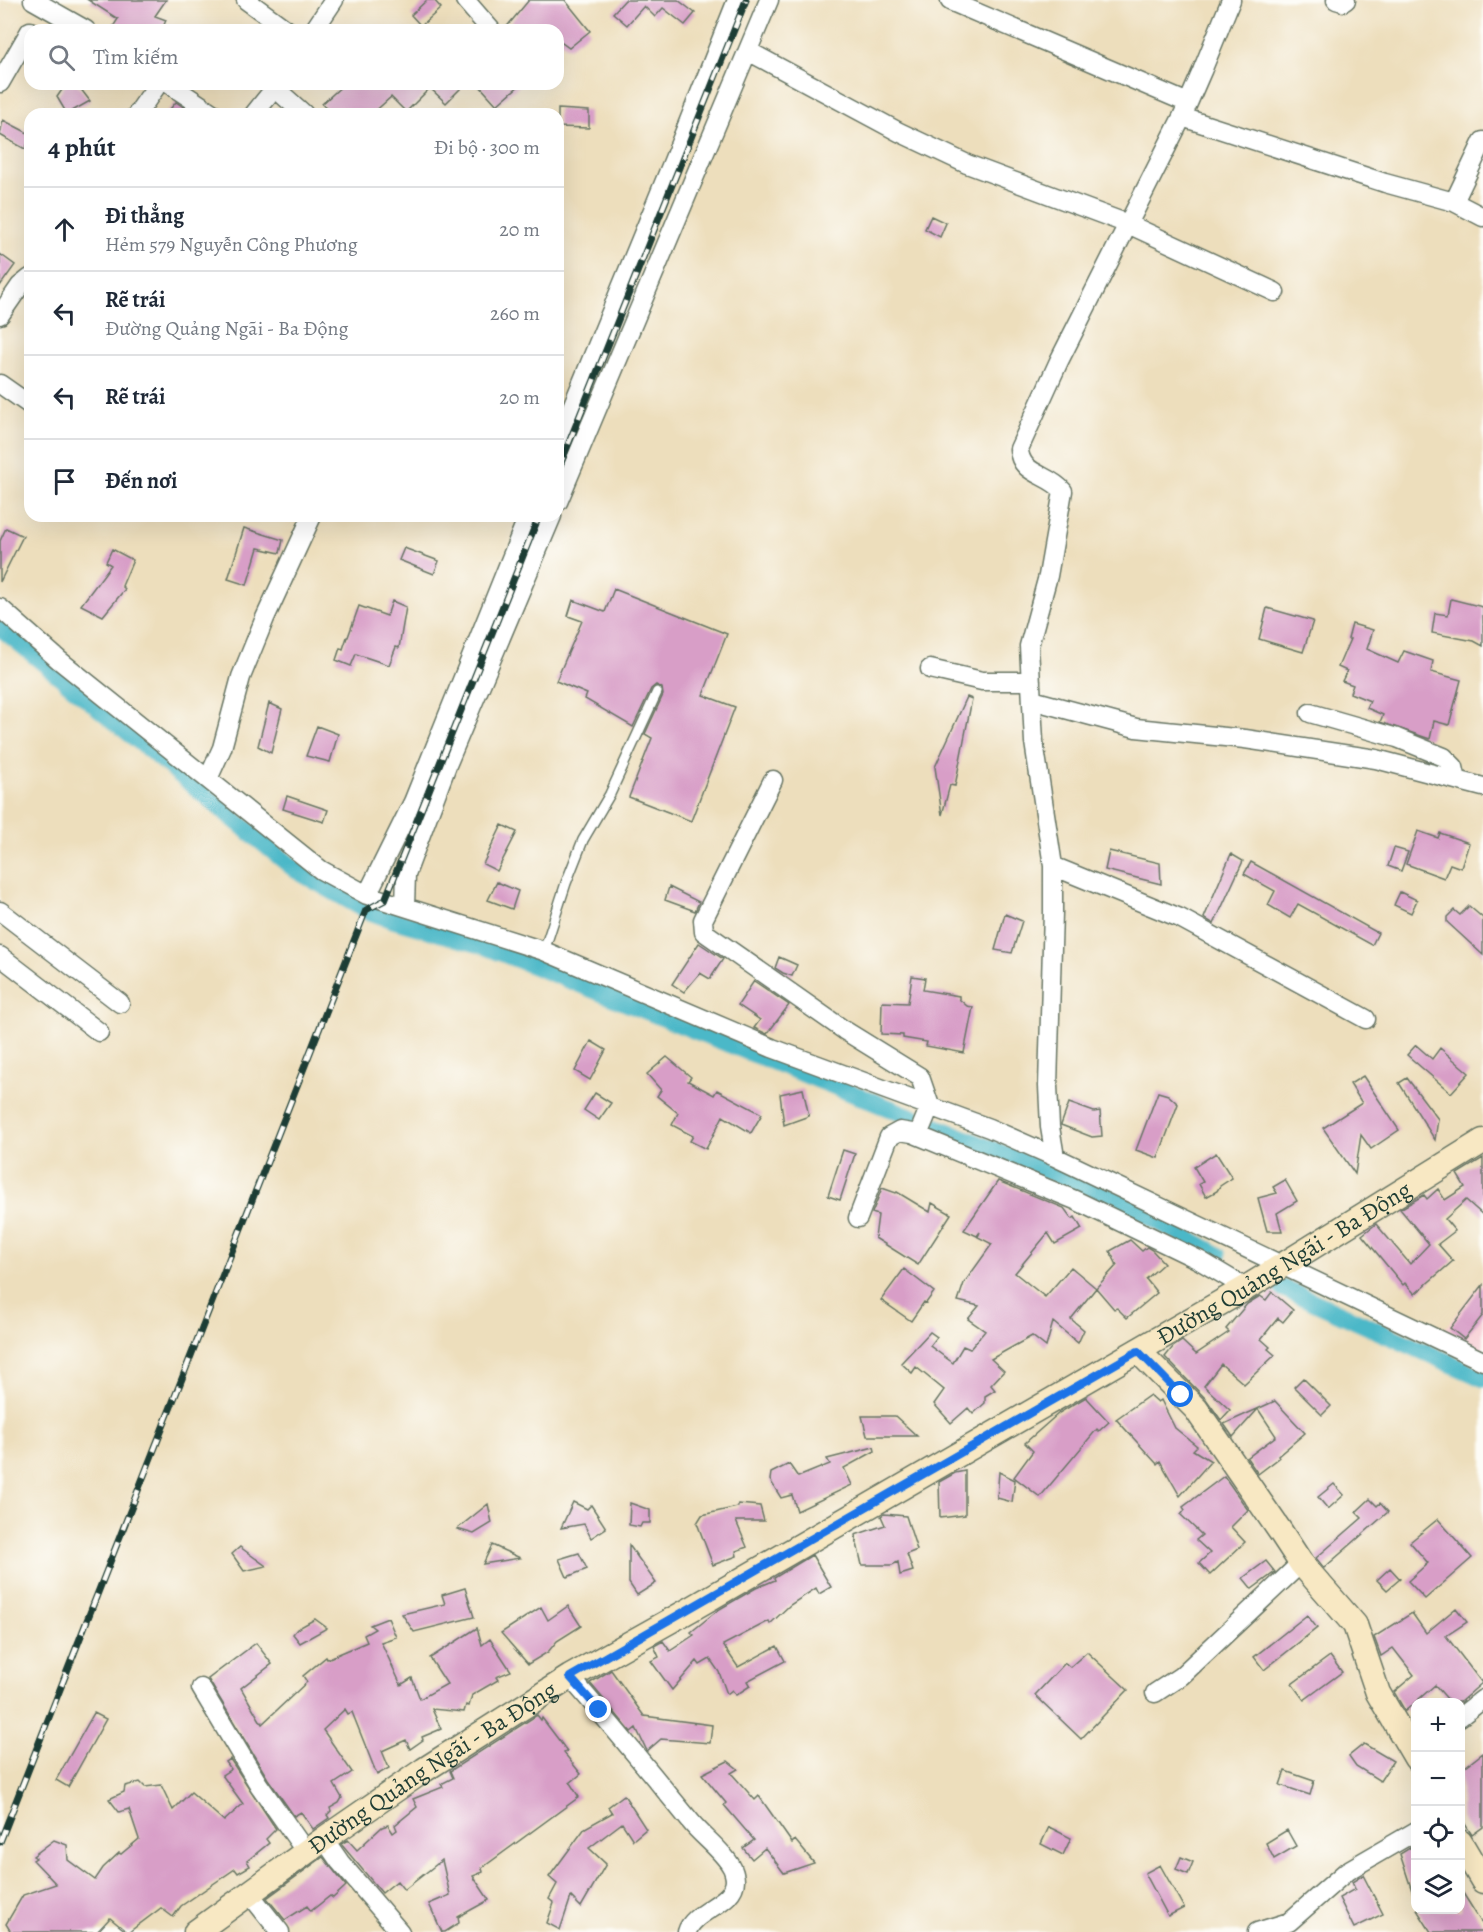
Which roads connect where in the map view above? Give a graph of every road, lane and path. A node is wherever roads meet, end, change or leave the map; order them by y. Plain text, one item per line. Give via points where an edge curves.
1 (246, 0) edge
2 (334, 0) edge
3 (465, 0) edge
4 (737, 0) edge
5 (769, 0) edge
6 (1231, 0) edge
7 (1336, 0) edge
8 (1346, 0) edge
9 (950, 1) edge
10 (38, 4) edge
11 (32, 24) edge
12 (75, 24) edge
13 (279, 24) edge
14 (318, 24) edge
15 (486, 24) edge
16 (24, 41) edge
17 (748, 51) junction
18 (0, 83) edge
19 (154, 90) edge
20 (178, 90) edge
21 (273, 90) edge
22 (280, 90) edge
23 (141, 108) edge
24 (205, 108) edge
25 (259, 108) edge
26 (298, 108) edge
27 (1185, 110) junction
28 (1483, 141) edge
29 (1454, 202) junction
30 (1483, 217) edge
31 (1128, 224) junction
32 (24, 283) edge
33 (1275, 292) dead end
34 (0, 315) edge
35 (0, 384) edge
36 (24, 401) edge
37 (564, 426) edge
38 (564, 488) edge
39 (309, 522) edge
40 (526, 522) edge
41 (549, 522) edge
42 (0, 608) edge
43 (930, 669) dead end
44 (1031, 681) junction
45 (657, 692) dead end
46 (1032, 700) junction
47 (1310, 713) dead end
48 (208, 779) junction
49 (773, 780) dead end
50 (1457, 780) junction
51 (1483, 788) edge
52 (1053, 866) junction
53 (367, 895) junction
54 (405, 906) junction
55 (0, 911) edge
56 (544, 951) junction
57 (0, 956) edge
58 (120, 1003) dead end
59 (1366, 1019) dead end
60 (99, 1032) dead end
61 (923, 1121) junction
62 (1483, 1141) edge
63 (1055, 1157) junction
64 (858, 1218) dead end
65 (1282, 1267) junction
66 (1246, 1288) junction
67 (1138, 1351) junction
68 (1483, 1361) edge
69 (1301, 1563) junction
70 (570, 1677) junction
71 (201, 1688) dead end
72 (1155, 1693) dead end
73 (1483, 1699) edge
74 (1465, 1714) edge
75 (1413, 1752) edge
76 (1411, 1834) edge
77 (315, 1845) junction
78 (1465, 1849) edge
79 (1483, 1881) edge
80 (249, 1893) junction
81 (196, 1932) edge
82 (280, 1932) edge
83 (400, 1932) edge
84 (687, 1932) edge
85 (1257, 1932) edge

1 - 13 street
2 - 14 street
3 - 15 street
4 - 37 street
5 - 17 street
6 - 27 street
7 - 8 street
9 - 27 street
10 - 11 street
10 - 12 street
16 - 18 street
17 - 31 street via 967,164
17 - 38 street
19 - 23 street
20 - 24 street
21 - 25 street
22 - 26 street
27 - 29 street via 1385,183
27 - 31 street
28 - 29 street
29 - 30 street
31 - 33 street
31 - 44 street via 1019,449 1023,465 1063,491 1048,576 1029,646
32 - 34 street
35 - 36 street
39 - 48 street via 241,677 222,748
40 - 53 street via 413,802
41 - 54 street via 447,765 406,874
42 - 48 street
43 - 44 street via 982,681
44 - 46 street
45 - 56 lane via 610,794 583,840
46 - 50 street via 1136,728 1245,739 1376,759
46 - 52 street via 1034,742
47 - 50 street via 1396,738 1444,757 1454,767
48 - 53 street via 321,870
49 - 61 street via 703,920 704,932 844,1030 920,1077
50 - 51 street
52 - 59 street via 1180,918
52 - 63 street via 1048,1086
53 - 54 street
54 - 56 street
55 - 58 street
56 - 61 street via 772,1048
57 - 60 street
61 - 63 street via 989,1128
61 - 64 street via 889,1137
61 - 66 street via 1199,1260
62 - 65 main road, Đường Quảng Ngãi - Ba Động
63 - 65 street
65 - 66 main road, Đường Quảng Ngãi - Ba Động
65 - 68 street
66 - 67 main road, Đường Quảng Ngãi - Ba Động
67 - 69 main road via 1196,1409
67 - 70 main road, Đường Quảng Ngãi - Ba Động
69 - 72 street via 1181,1676
69 - 75 main road via 1355,1625 1378,1692
70 - 77 main road, Đường Quảng Ngãi - Ba Động
70 - 84 street via 732,1866 734,1887 695,1919
71 - 77 street via 259,1785
73 - 74 street
76 - 85 street via 1347,1871 1288,1922
77 - 80 main road, Đường Quảng Ngãi - Ba Động
77 - 83 street via 340,1862
78 - 79 main road
80 - 81 main road, Đường Quảng Ngãi - Ba Động
80 - 82 street

